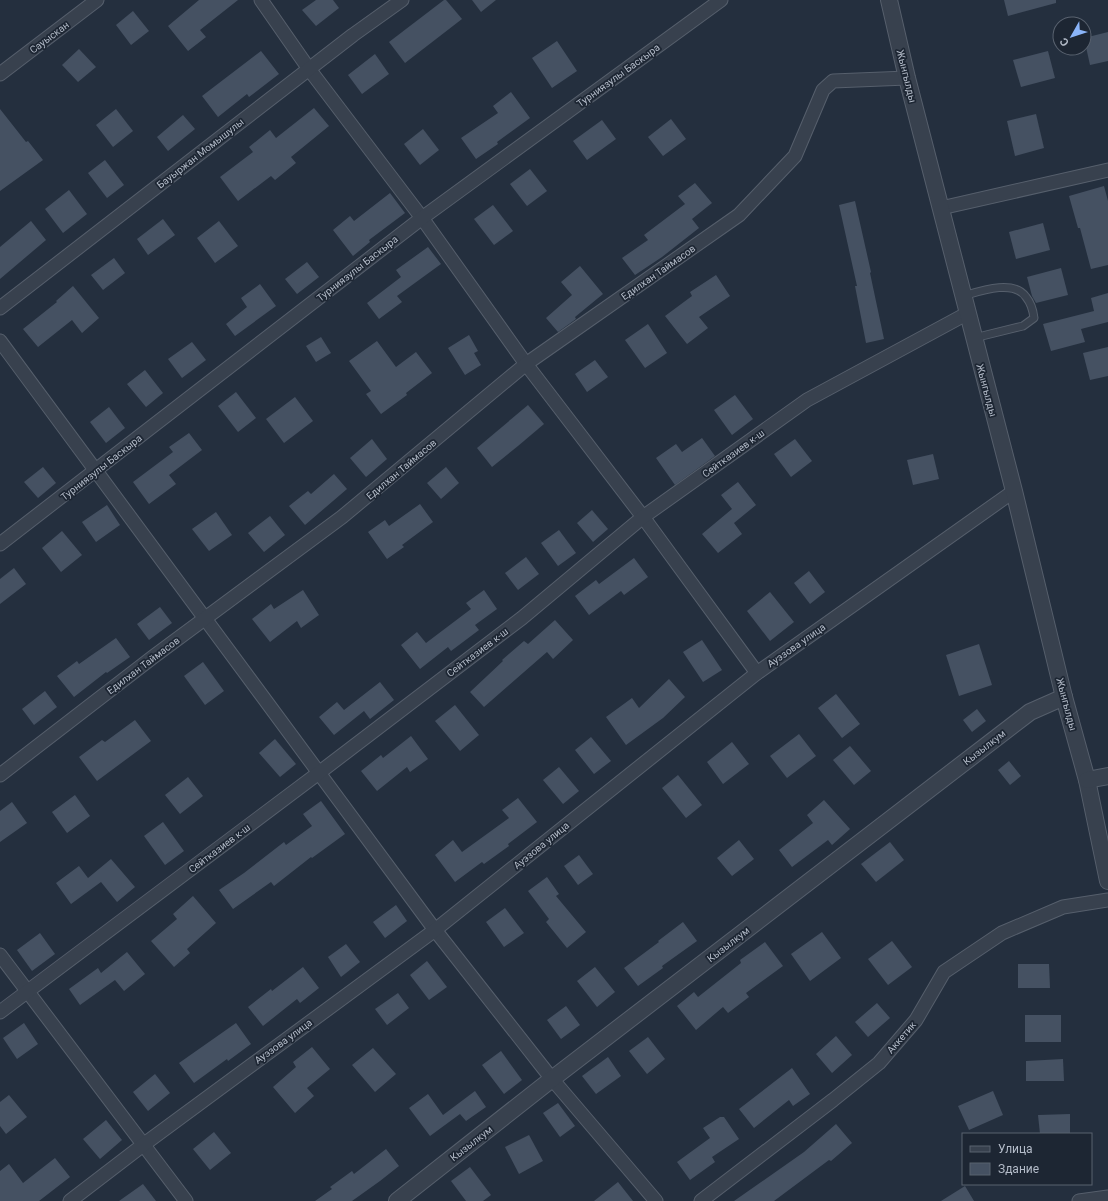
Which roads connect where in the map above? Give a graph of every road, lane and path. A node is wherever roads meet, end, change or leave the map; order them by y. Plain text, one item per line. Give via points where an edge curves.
1 (98, 0) edge
2 (261, 0) edge
3 (402, 0) edge
4 (721, 0) edge
5 (889, 0) edge
6 (309, 69) junction
7 (0, 74) edge
8 (907, 78) junction
9 (1108, 170) edge
10 (941, 208) junction
11 (422, 218) junction
12 (963, 296) junction
13 (0, 308) edge
14 (968, 313) junction
15 (974, 338) junction
16 (0, 341) edge
17 (526, 364) junction
18 (96, 471) junction
19 (1014, 491) junction
20 (643, 517) junction
21 (0, 544) edge
22 (205, 619) junction
23 (757, 673) junction
24 (1064, 696) junction
25 (320, 772) junction
26 (0, 775) edge
27 (1108, 776) edge
28 (1087, 780) junction
29 (1108, 881) edge
30 (1108, 900) edge
31 (435, 930) junction
32 (0, 955) edge
33 (28, 991) junction
34 (0, 1012) edge
35 (552, 1079) junction
36 (143, 1145) junction
37 (1108, 1197) edge
38 (70, 1201) edge
39 (186, 1201) edge
40 (396, 1201) edge
41 (656, 1201) edge
42 (701, 1201) edge
43 (1079, 1201) edge

1 - 7 street, Сауыскан
2 - 6 street
3 - 6 street, Бауыржан Момышулы
4 - 11 street, Турниязулы Баскыра
5 - 8 street, Жынгылды
6 - 11 street
6 - 13 street, Бауыржан Момышулы
8 - 10 street, Жынгылды
8 - 17 street, Едилхан Таймасов via 833,81 823,90 794,156 739,215
9 - 10 street
10 - 12 street, Жынгылды
11 - 17 street
11 - 18 street, Турниязулы Баскыра
12 - 14 street, Жынгылды
12 - 15 lane via 983,290 1012,287 1026,295 1032,308 1034,318 1023,326
14 - 15 street, Жынгылды
14 - 20 street, Сейтказиев к-ш via 807,400
15 - 19 street, Жынгылды
16 - 18 street
17 - 20 street
17 - 22 street, Едилхан Таймасов via 342,517
18 - 21 street, Турниязулы Баскыра
18 - 22 street
19 - 23 street, Ауэзова улица
19 - 24 street, Жынгылды
20 - 23 street
20 - 25 street, Сейтказиев к-ш via 522,618
22 - 25 street
22 - 26 street, Едилхан Таймасов
23 - 31 street, Ауэзова улица
24 - 28 street, Жынгылды
24 - 35 street, Кызылкум via 1030,712
25 - 31 street
25 - 33 street, Сейтказиев к-ш
27 - 28 street
28 - 29 street, Жынгылды
30 - 42 street, Аккетик via 1063,907 1002,932 944,972 916,1020 879,1063
31 - 35 street
31 - 36 street, Ауэзова улица
32 - 33 street
33 - 34 street, Сейтказиев к-ш
33 - 36 street
35 - 40 street, Кызылкум
35 - 41 street
36 - 38 street, Ауэзова улица
36 - 39 street
37 - 43 street

